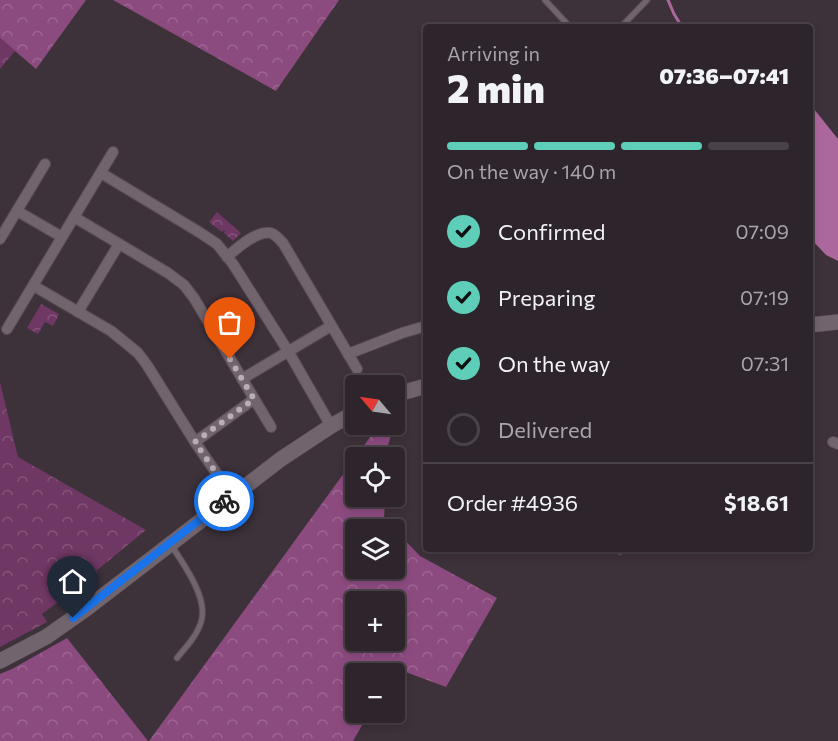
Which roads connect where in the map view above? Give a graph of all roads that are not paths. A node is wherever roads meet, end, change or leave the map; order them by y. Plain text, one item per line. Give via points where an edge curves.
1 (545, 0) edge
2 (647, 0) edge
3 (567, 24) edge
4 (624, 24) edge
5 (113, 152) dead end
6 (45, 164) dead end
7 (101, 172) junction
8 (17, 211) junction
9 (74, 217) junction
10 (62, 237) junction
11 (0, 239) edge
12 (119, 244) junction
13 (227, 257) junction
14 (34, 286) junction
15 (78, 312) junction
16 (838, 321) edge
17 (813, 325) edge
18 (331, 326) junction
19 (423, 327) edge
20 (8, 329) dead end
21 (288, 351) junction
22 (348, 354) junction
23 (357, 369) dead end
24 (242, 379) junction
25 (423, 387) edge
26 (405, 392) edge
27 (254, 399) junction
28 (345, 418) edge
29 (331, 426) junction
30 (271, 427) dead end
31 (195, 442) junction
32 (232, 496) junction
33 (170, 544) junction
34 (177, 658) dead end
35 (0, 661) edge

1 - 3 lane
2 - 4 lane
5 - 7 street
6 - 8 street
7 - 9 street
7 - 13 street via 217,244
8 - 10 street
8 - 11 street
9 - 10 street
9 - 12 street
10 - 14 street
12 - 15 street
12 - 24 street via 184,285
13 - 18 street via 262,233 276,236
13 - 21 street
14 - 15 street
14 - 20 street
15 - 31 street via 138,353
16 - 17 main road
18 - 21 street
18 - 22 street
19 - 22 street
21 - 24 street
21 - 29 street
22 - 23 street
24 - 27 street
25 - 26 main road
27 - 30 street
27 - 31 street
28 - 29 main road
29 - 32 main road
31 - 32 street
32 - 33 main road
33 - 34 lane via 192,577 202,618 194,637
33 - 35 main road via 46,637

